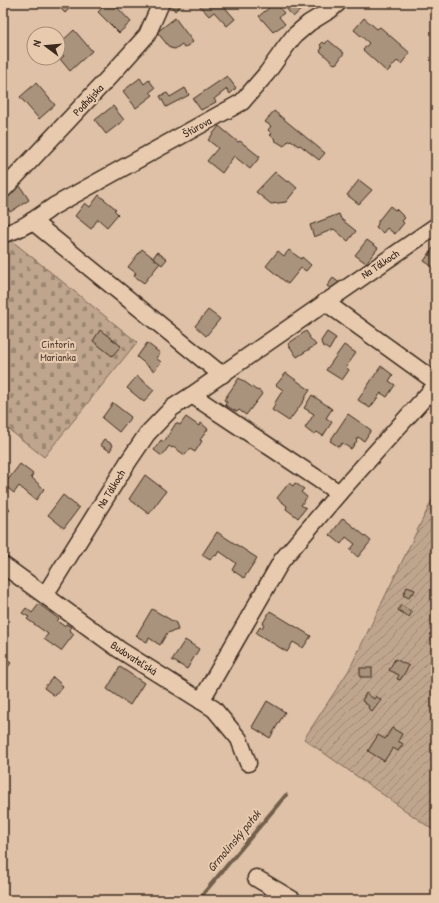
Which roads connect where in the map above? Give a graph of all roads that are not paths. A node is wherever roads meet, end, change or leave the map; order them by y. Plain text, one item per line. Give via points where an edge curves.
1 (161, 3) edge
2 (338, 3) edge
3 (3, 190) edge
4 (32, 221) junction
5 (436, 226) edge
6 (6, 231) edge
7 (325, 302) junction
8 (222, 374) junction
9 (436, 382) edge
10 (436, 386) edge
11 (192, 395) junction
12 (339, 493) junction
13 (3, 565) edge
14 (45, 596) junction
15 (201, 701) junction
16 (248, 763) dead end
17 (256, 878) dead end
18 (293, 900) edge

1 - 3 street, Podhájska via 147,34
2 - 4 street, Štúrova via 294,36 258,85 242,102 54,206
4 - 6 street, Štúrova
4 - 8 street
5 - 7 street, Na Tálkoch
7 - 8 street, Na Tálkoch
7 - 9 street
8 - 11 street, Na Tálkoch
10 - 12 street
11 - 12 street
11 - 14 street, Na Tálkoch via 172,408 147,434
12 - 15 street via 282,560
13 - 14 street, Budovateľská
14 - 15 street, Budovateľská via 120,650
15 - 16 street, Budovateľská via 214,709 239,739
17 - 18 street

